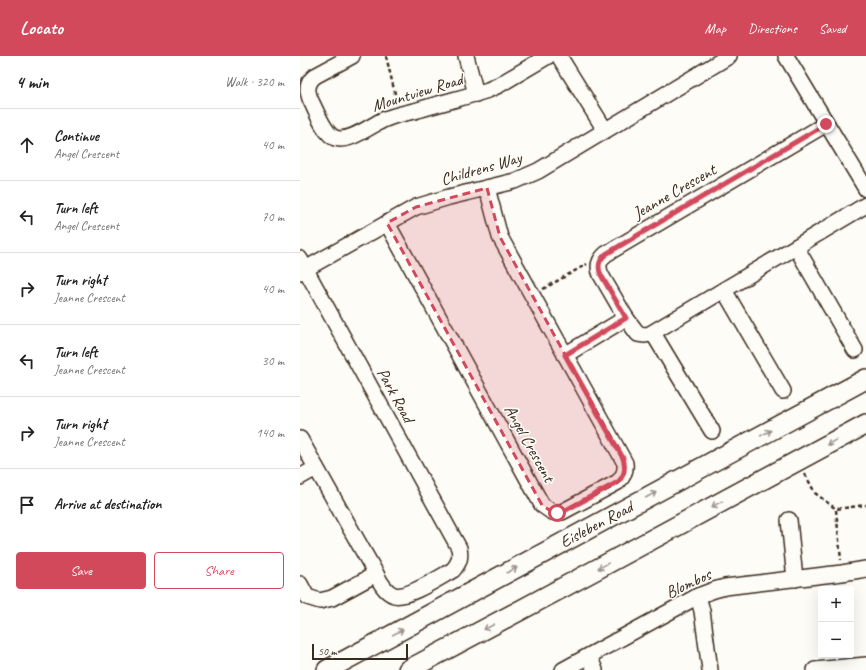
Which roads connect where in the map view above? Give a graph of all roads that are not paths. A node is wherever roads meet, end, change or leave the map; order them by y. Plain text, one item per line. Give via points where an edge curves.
1 (352, 56) edge
2 (466, 56) edge
3 (548, 56) edge
4 (559, 56) edge
5 (729, 56) edge
6 (786, 56) edge
7 (476, 94) junction
8 (826, 124) junction
9 (605, 130) junction
10 (864, 183) edge
11 (487, 188) junction
12 (866, 206) edge
13 (387, 223) junction
14 (796, 247) junction
15 (302, 267) edge
16 (724, 290) junction
17 (626, 318) junction
18 (653, 333) junction
19 (855, 350) dead end
20 (565, 355) junction
21 (866, 379) edge
22 (783, 391) dead end
23 (866, 424) edge
24 (712, 431) dead end
25 (300, 439) edge
26 (316, 468) junction
27 (300, 477) edge
28 (789, 520) dead end
29 (866, 569) edge
30 (376, 574) junction
31 (795, 578) junction
32 (300, 584) edge
33 (698, 596) junction
34 (589, 656) junction
35 (866, 665) edge
36 (326, 670) edge
37 (408, 670) edge
38 (563, 670) edge
39 (595, 670) edge
40 (710, 670) edge
41 (815, 670) edge

1 - 7 street, Mountview Road via 315,76 308,86 310,99 328,133 340,139 351,137 381,121
2 - 7 street
3 - 7 street, Mountview Road via 499,85
4 - 9 street
5 - 9 street, Childrens Way
6 - 8 street
8 - 10 street
8 - 17 street, Jeanne Crescent via 600,259 598,269
9 - 11 street, Childrens Way via 538,171
11 - 13 street, Childrens Way via 424,204
11 - 20 street, Angel Crescent via 500,237
12 - 14 street
13 - 15 street, Childrens Way
13 - 20 street, Angel Crescent via 542,504 548,510 557,513 618,482 624,475 625,467 623,458
14 - 16 street
14 - 19 street
15 - 30 street, Park Road via 459,548 460,560 453,570 408,593 389,593
16 - 18 street
16 - 22 street
17 - 18 street via 638,334
17 - 20 street
18 - 24 street
36 -> 21 main road, Eisleben Road
23 -> 37 main road
25 - 26 street
26 - 27 street
26 - 30 street
28 - 31 street
29 - 31 street, Blombos
30 - 32 street via 332,598 320,601 307,597
31 - 33 street, Blombos via 725,587
33 - 34 street, Blombos
33 - 40 street
34 - 38 street, Blombos
34 - 39 street
35 - 41 street

